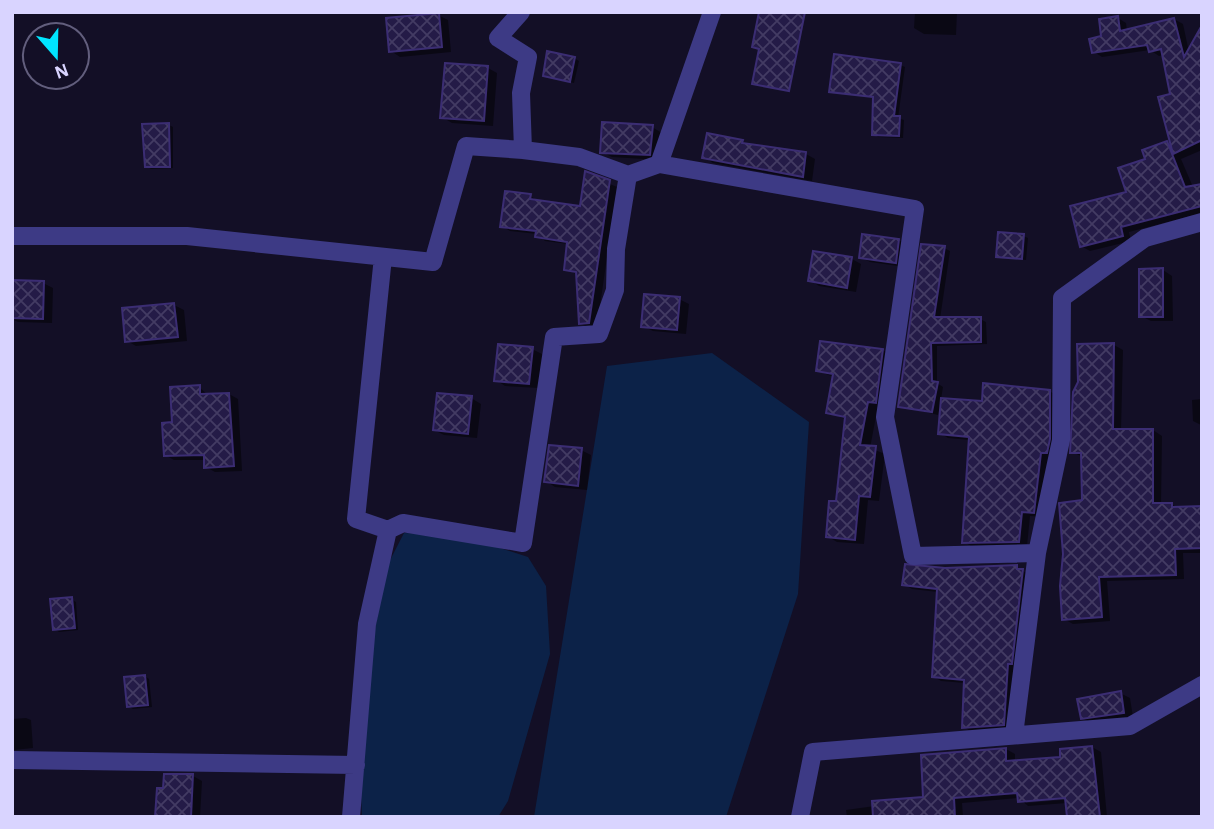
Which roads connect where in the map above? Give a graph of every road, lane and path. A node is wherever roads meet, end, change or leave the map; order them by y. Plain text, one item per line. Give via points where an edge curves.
1 (521, 12) edge
2 (712, 12) edge
3 (523, 150) junction
4 (659, 164) junction
5 (628, 176) junction
6 (1202, 222) edge
7 (12, 236) edge
8 (383, 257) junction
9 (388, 530) junction
10 (1037, 553) junction
11 (1202, 685) edge
12 (1014, 735) junction
13 (12, 760) edge
14 (356, 765) junction
15 (351, 817) edge
16 (800, 817) edge

1 - 3 street via 498,38 528,57 520,93
2 - 4 street
3 - 5 street via 579,157
3 - 8 street via 466,146 433,262
4 - 5 street
4 - 10 street via 915,209 885,417 914,556
5 - 9 street via 616,248 615,290 599,334 554,337 523,543 403,523
6 - 10 street via 1145,238 1062,299 1061,440
7 - 8 street via 187,236
8 - 9 street via 356,519
9 - 14 street via 367,624
10 - 12 street
11 - 12 street via 1130,726
12 - 16 street via 813,752
13 - 14 street
14 - 15 street

